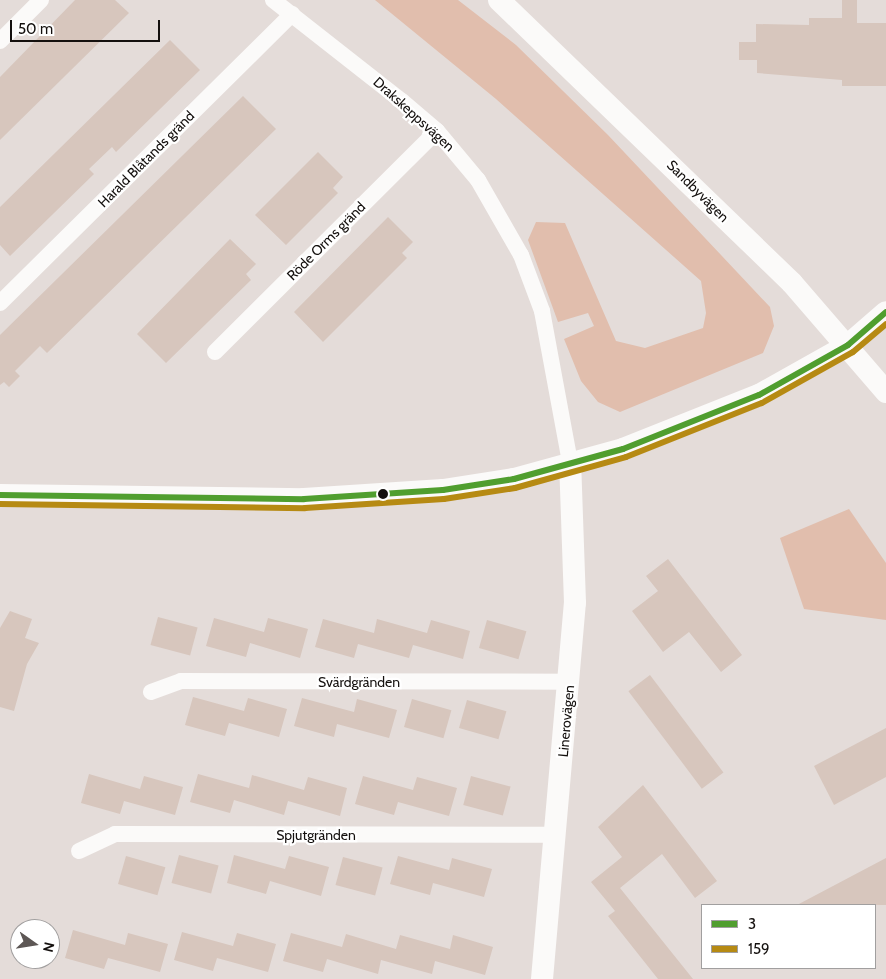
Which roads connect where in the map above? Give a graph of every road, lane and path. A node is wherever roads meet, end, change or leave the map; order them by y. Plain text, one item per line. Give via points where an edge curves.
1 (41, 0) edge
2 (273, 0) edge
3 (498, 0) edge
4 (292, 14) junction
5 (0, 41) edge
6 (437, 131) junction
7 (0, 303) edge
8 (886, 312) edge
9 (848, 345) junction
10 (215, 352) dead end
11 (886, 392) edge
12 (570, 462) junction
13 (1, 499) edge
14 (570, 682) junction
15 (150, 692) dead end
16 (556, 835) junction
17 (79, 851) dead end
18 (542, 979) edge

1 - 5 street
2 - 4 street, Drakskeppsvägen
3 - 9 street, Sandbyvägen via 792,283
4 - 6 street, Drakskeppsvägen
4 - 7 street, Harald Blåtands gränd
6 - 10 street, Röde Orms gränd
6 - 12 street, Drakskeppsvägen via 478,180 521,255 553,352
8 - 9 street
9 - 11 street, Sandbyvägen
9 - 12 street via 793,378 706,418 623,449
12 - 13 street via 480,485 314,499
12 - 14 street, Linerovägen via 576,531
14 - 15 street, Svärdgränden via 181,681
14 - 16 street, Linerovägen
16 - 17 street, Spjutgränden via 115,834
16 - 18 street, Linerovägen

